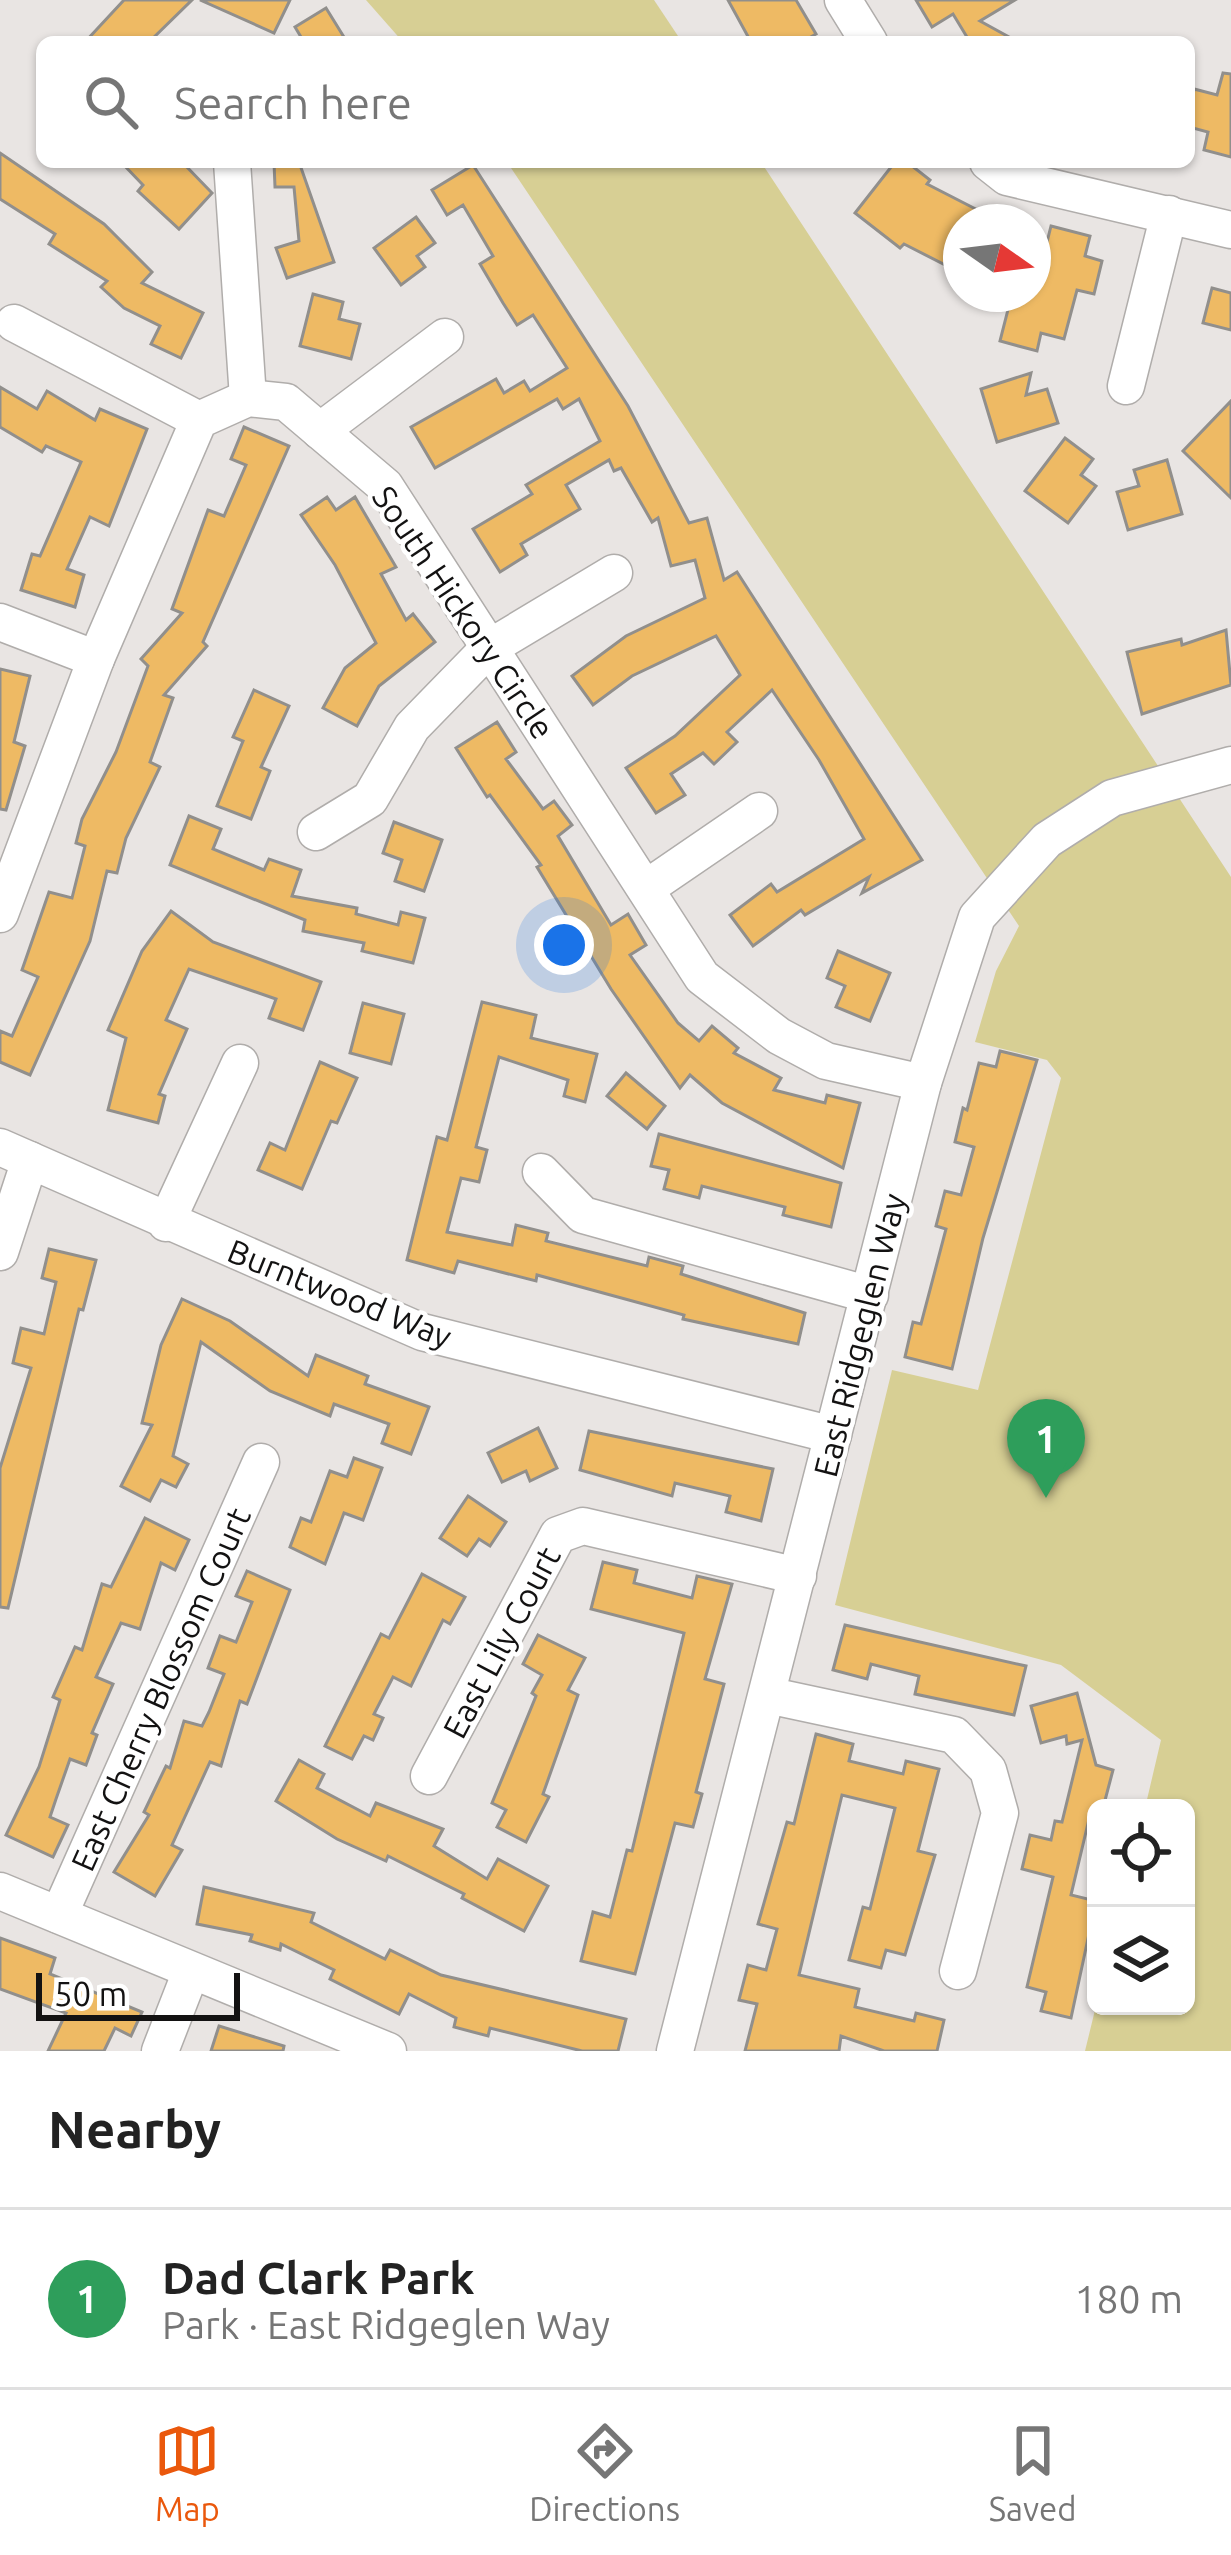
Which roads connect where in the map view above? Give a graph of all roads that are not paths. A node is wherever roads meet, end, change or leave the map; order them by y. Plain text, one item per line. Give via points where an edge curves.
1 (843, 0) edge
2 (865, 36) edge
3 (232, 168) edge
4 (996, 168) edge
5 (1168, 214) junction
6 (1231, 230) edge
7 (14, 323) dead end
8 (445, 337) dead end
9 (1126, 386) dead end
10 (248, 398) junction
11 (199, 420) junction
12 (320, 431) junction
13 (614, 573) dead end
14 (0, 622) edge
15 (489, 648) junction
16 (96, 658) junction
17 (1231, 765) edge
18 (759, 811) dead end
19 (316, 832) dead end
20 (648, 887) junction
21 (0, 914) edge
22 (240, 1063) dead end
23 (923, 1083) junction
24 (15, 1154) edge
25 (541, 1172) dead end
26 (166, 1223) junction
27 (0, 1252) edge
28 (870, 1295) junction
29 (833, 1435) junction
30 (260, 1462) dead end
31 (798, 1576) junction
32 (766, 1695) junction
33 (429, 1776) dead end
34 (0, 1892) edge
35 (58, 1916) junction
36 (958, 1971) dead end
37 (190, 1974) junction
38 (160, 2051) edge
39 (388, 2051) edge
40 (675, 2051) edge

1 - 2 street
3 - 10 street
4 - 5 street
5 - 6 street
5 - 9 street
7 - 11 street
8 - 12 street
10 - 11 street
10 - 12 street, South Hickory Circle via 286,402
11 - 16 street
12 - 15 street, South Hickory Circle via 386,486
13 - 15 street
14 - 16 street
15 - 19 street via 412,728 370,799
15 - 20 street, South Hickory Circle
16 - 21 street
17 - 23 street, East Ridgeglen Way via 1112,798 1047,840 977,917
18 - 20 street
20 - 23 street, South Hickory Circle via 702,977 779,1036 826,1061
22 - 26 street
23 - 28 street, East Ridgeglen Way
24 - 26 street, Burntwood Way
24 - 27 street
25 - 28 street via 583,1215
26 - 29 street, Burntwood Way via 422,1332
28 - 29 street, East Ridgeglen Way
29 - 31 street, East Ridgeglen Way
30 - 35 street, East Cherry Blossom Court
31 - 32 street, East Ridgeglen Way
31 - 33 street, East Lily Court via 583,1526 558,1534
32 - 36 street via 954,1736 988,1770 1000,1813
32 - 40 street, East Ridgeglen Way
34 - 35 street
35 - 37 street
37 - 38 street
37 - 39 street

